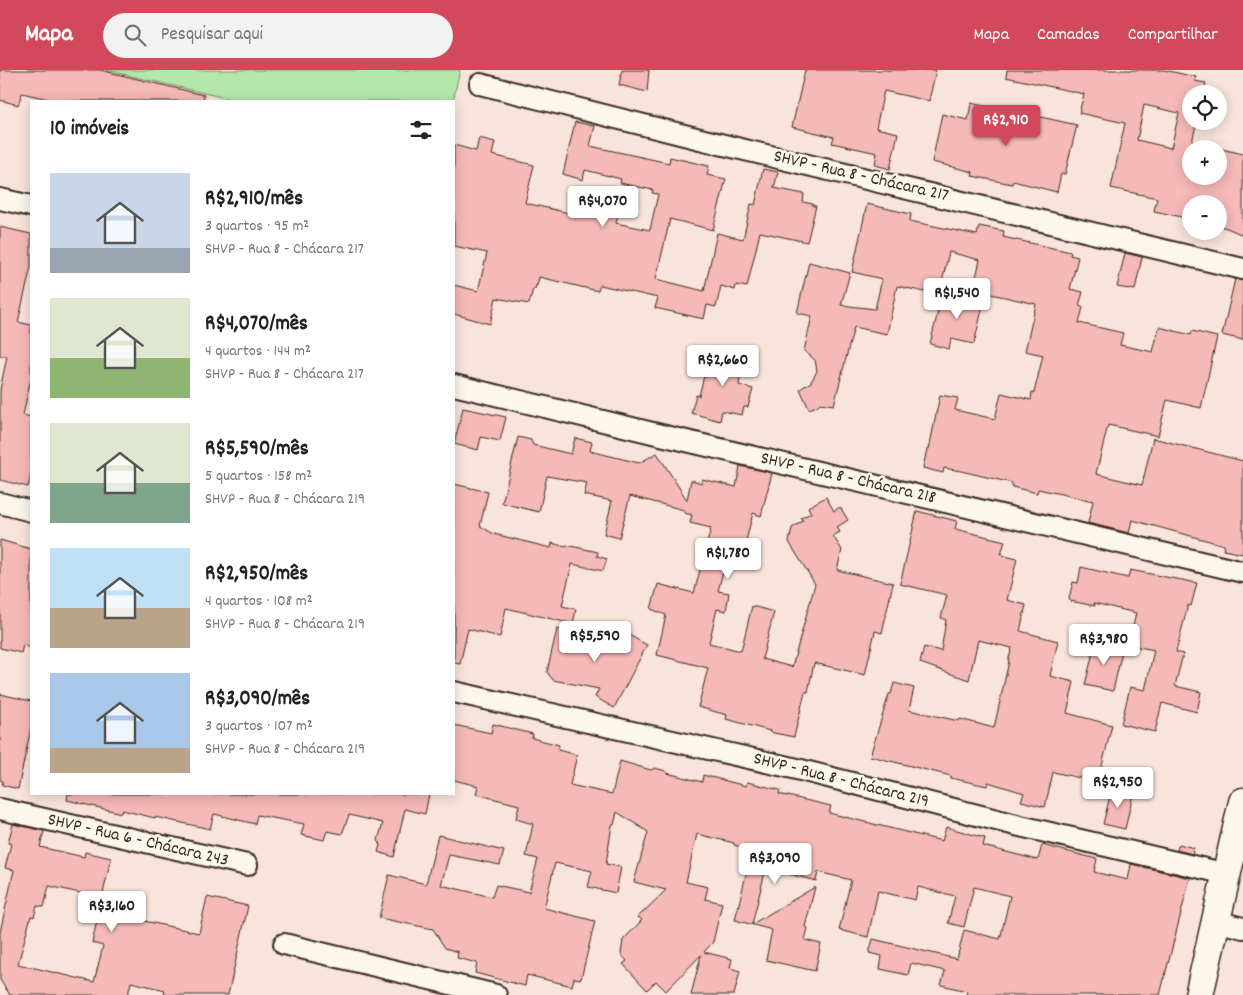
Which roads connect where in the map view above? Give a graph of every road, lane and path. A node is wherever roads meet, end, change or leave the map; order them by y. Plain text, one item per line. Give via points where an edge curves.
1 (480, 84) dead end
2 (0, 199) edge
3 (30, 206) edge
4 (1243, 269) edge
5 (455, 385) edge
6 (0, 503) edge
7 (30, 510) edge
8 (1243, 572) edge
9 (455, 692) edge
10 (0, 809) edge
11 (1242, 813) edge
12 (247, 865) dead end
13 (1227, 874) junction
14 (1216, 921) junction
15 (1243, 928) edge
16 (284, 944) dead end
17 (496, 995) edge
18 (1199, 995) edge

1 - 4 street, SHVP - Rua 8 - Chácara 217
2 - 3 street
5 - 8 street, SHVP - Rua 8 - Chácara 218
6 - 7 street
9 - 13 street, SHVP - Rua 8 - Chácara 219 via 793,768
10 - 12 street, SHVP - Rua 6 - Chácara 243
11 - 13 street
13 - 14 street
14 - 15 street
14 - 18 street
16 - 17 street

